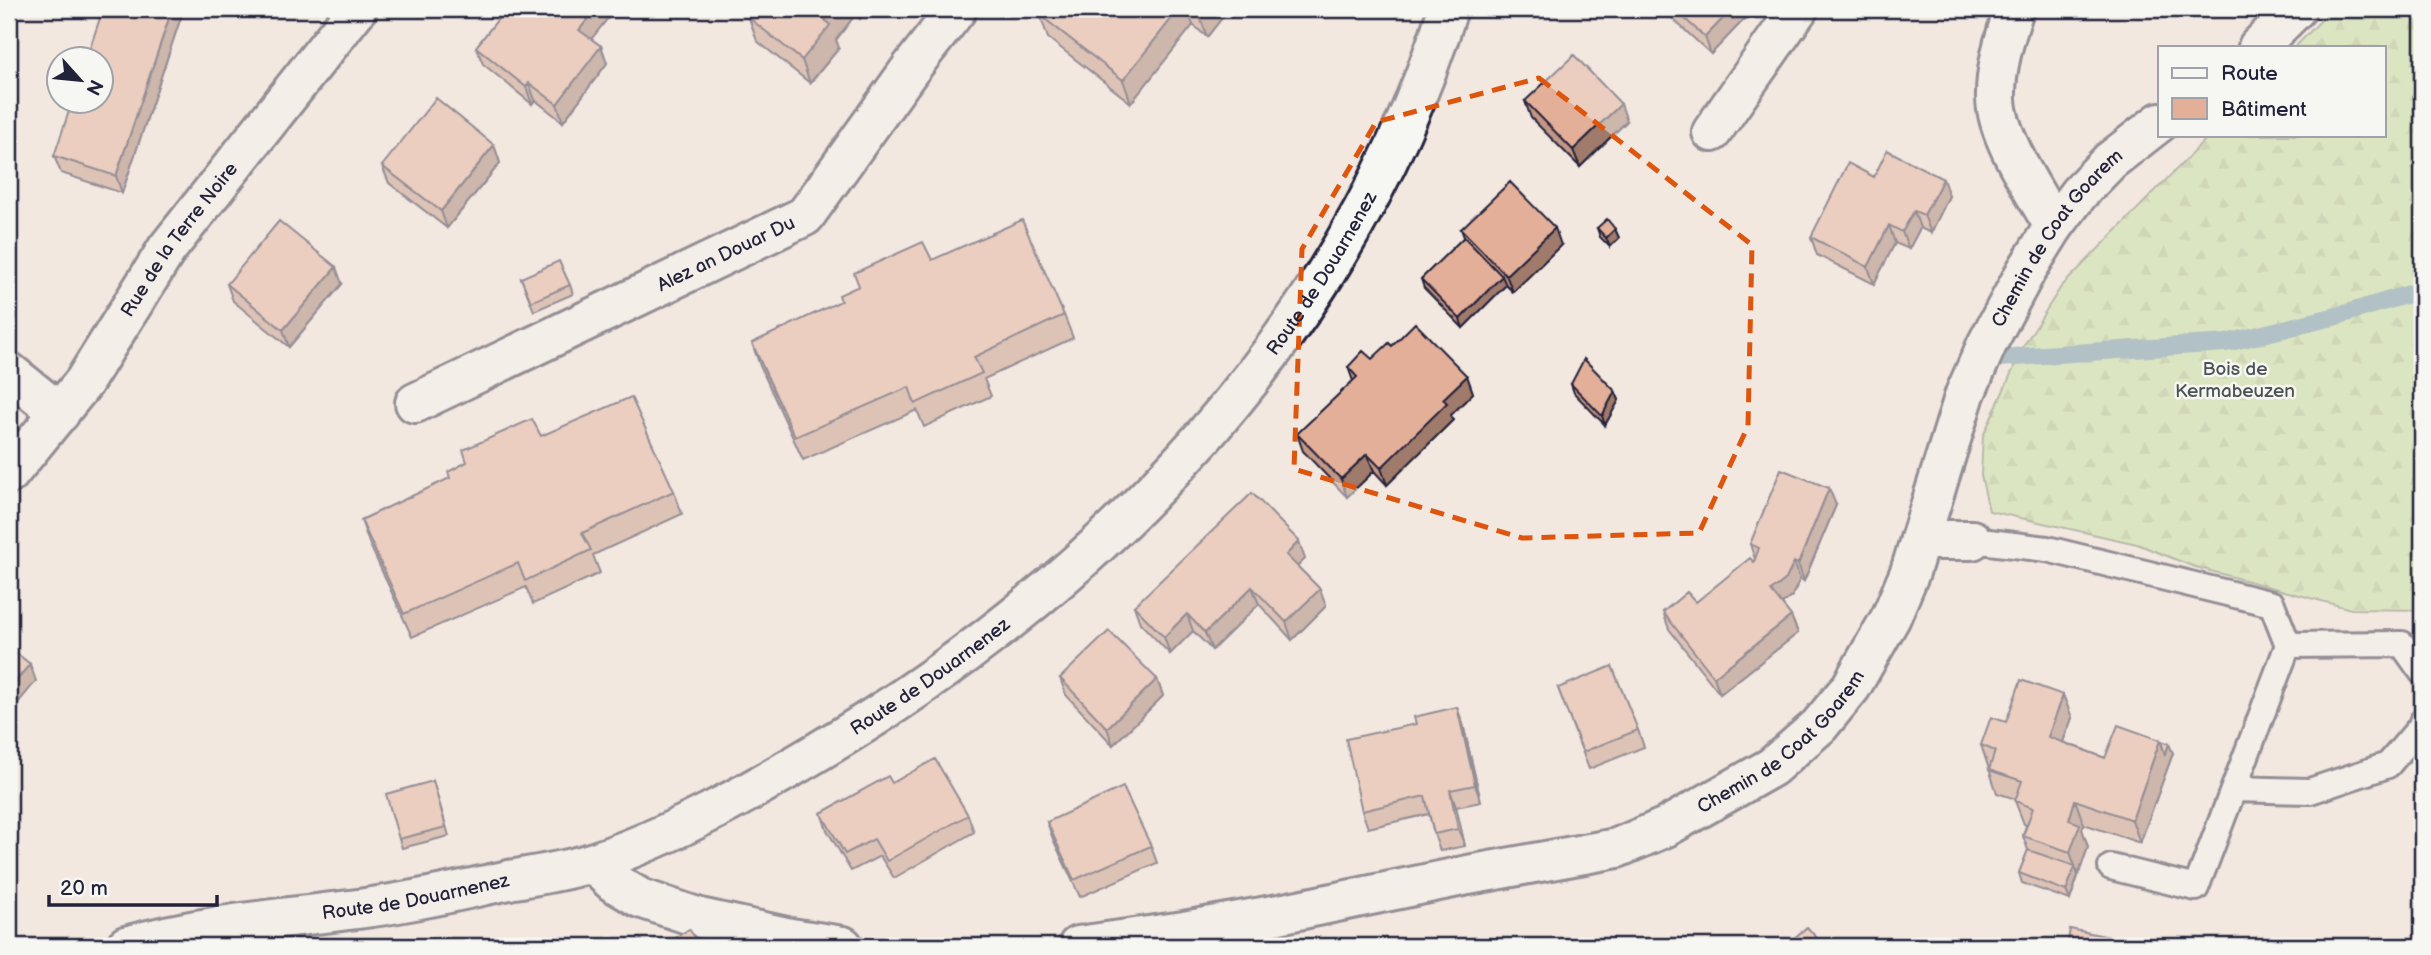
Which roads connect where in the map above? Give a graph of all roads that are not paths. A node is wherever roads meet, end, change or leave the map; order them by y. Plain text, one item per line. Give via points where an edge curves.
1 (358, 9) edge
2 (957, 9) edge
3 (1448, 9) edge
4 (1798, 9) edge
5 (2014, 9) edge
6 (2296, 9) edge
7 (2259, 46) edge
8 (2158, 124) edge
9 (1712, 132) dead end
10 (2054, 226) junction
11 (9, 372) edge
12 (415, 403) dead end
13 (60, 413) junction
14 (9, 474) edge
15 (1920, 540) junction
16 (1972, 540) joint
17 (2288, 645) junction
18 (2422, 672) edge
19 (2422, 722) edge
20 (2234, 789) junction
21 (592, 863) junction
22 (2111, 867) dead end
23 (126, 946) edge
24 (844, 946) edge
25 (1078, 946) edge

1 - 13 street, Rue de la Terre Noire via 167,249 106,351
2 - 12 street, Alez an Douar Du via 805,216
3 - 21 street, Route de Douarnenez via 1430,67 1396,146 1324,277 1274,351 1211,429 1105,539 979,646 863,724 771,780 676,828
4 - 9 street
5 - 10 street via 1996,100 2012,149
6 - 7 street
8 - 10 street, Chemin de Coat Goarem via 2110,161
10 - 15 street, Chemin de Coat Goarem via 2006,306 1965,394
11 - 13 street
13 - 14 street, Rue de la Terre Noire
15 - 16 street
15 - 25 street, Chemin de Coat Goarem via 1891,617 1851,687 1819,726 1772,767 1666,827 1617,848 1279,914
16 - 17 lane via 2047,549 2272,604
17 - 18 lane via 2402,644
17 - 20 lane
19 - 20 lane via 2388,765 2310,791
20 - 22 lane via 2196,888
21 - 23 street, Route de Douarnenez via 369,908 247,920
21 - 24 street via 640,898 700,918

